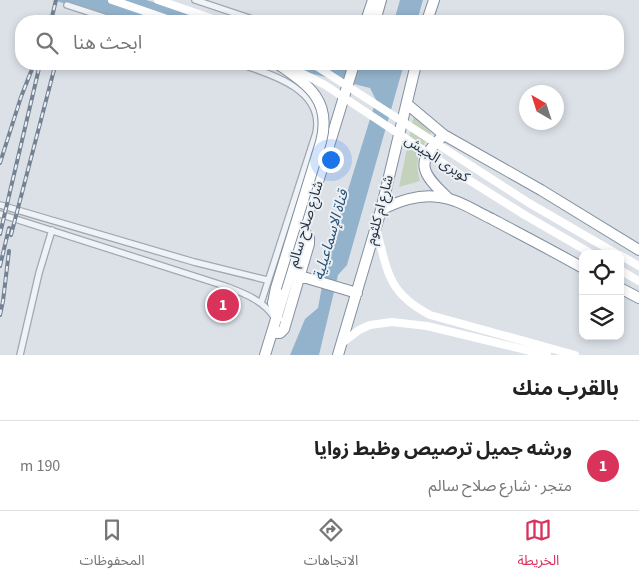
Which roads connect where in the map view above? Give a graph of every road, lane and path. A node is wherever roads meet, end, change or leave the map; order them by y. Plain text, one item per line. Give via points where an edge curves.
1 (112, 0) edge
2 (158, 0) edge
3 (195, 0) edge
4 (373, 0) edge
5 (381, 0) edge
6 (434, 0) edge
7 (67, 6) dead end
8 (96, 15) edge
9 (156, 15) edge
10 (202, 15) edge
11 (240, 15) edge
12 (368, 15) edge
13 (377, 15) edge
14 (429, 15) edge
15 (259, 70) edge
16 (287, 70) edge
17 (296, 70) edge
18 (322, 70) edge
19 (352, 70) edge
20 (415, 70) edge
21 (407, 104) junction
22 (340, 109) junction
23 (317, 122) junction
24 (444, 135) junction
25 (450, 199) junction
26 (0, 205) edge
27 (381, 210) junction
28 (0, 214) edge
29 (376, 228) junction
30 (52, 230) junction
31 (84, 231) junction
32 (304, 232) junction
33 (82, 239) junction
34 (585, 250) edge
35 (610, 250) edge
36 (639, 250) edge
37 (624, 258) edge
38 (194, 262) junction
39 (579, 266) edge
40 (639, 266) edge
41 (624, 272) edge
42 (191, 274) junction
43 (304, 277) junction
44 (267, 280) junction
45 (639, 281) edge
46 (624, 290) edge
47 (357, 292) junction
48 (639, 298) edge
49 (260, 303) junction
50 (430, 315) junction
51 (276, 319) junction
52 (427, 326) junction
53 (272, 332) junction
54 (342, 344) junction
55 (20, 355) edge
56 (265, 355) edge
57 (338, 355) edge
58 (547, 355) edge
59 (575, 355) edge

1 - 9 main road
2 - 10 main road
3 - 11 street
4 - 12 highway
5 - 13 highway
6 - 14 highway
7 - 8 street
15 - 23 street via 296,88 309,101
16 - 51 highway, bridge via 312,90 324,119 321,142 276,288 273,303
17 - 34 main road, كوبرى الجيش, bridge via 325,85 461,175
18 - 35 main road, كوبرى الجيش, bridge via 529,203
19 - 22 highway, شارع صلاح سالم
20 - 21 highway, شارع ام كلثوم
21 - 24 highway
21 - 27 highway, شارع ام كلثوم
22 - 23 street via 330,120
22 - 32 highway, شارع صلاح سالم
23 - 44 street
24 - 25 highway via 427,155 425,170 429,180
24 - 36 highway
25 - 27 highway via 413,198
25 - 39 highway
26 - 31 street
27 - 29 highway, شارع ام كلثوم
28 - 30 street
29 - 47 highway, شارع ام كلثوم
29 - 50 main road via 395,286 407,301
30 - 33 street
30 - 55 street via 38,273
31 - 33 street
31 - 38 street
32 - 43 highway via 310,242
32 - 51 highway, شارع صلاح سالم
33 - 42 street
37 - 40 main road, كوبرى الجيش
38 - 42 street
38 - 44 street
41 - 45 main road
42 - 49 street via 238,291
43 - 47 highway
43 - 53 highway via 283,331
44 - 49 street
46 - 48 highway
47 - 54 highway, شارع ام كلثوم
49 - 51 street
50 - 52 main road
50 - 59 main road
51 - 53 highway, شارع صلاح سالم
52 - 54 main road via 380,322 359,330
52 - 58 main road
53 - 56 highway, شارع صلاح سالم
54 - 57 highway, شارع ام كلثوم

